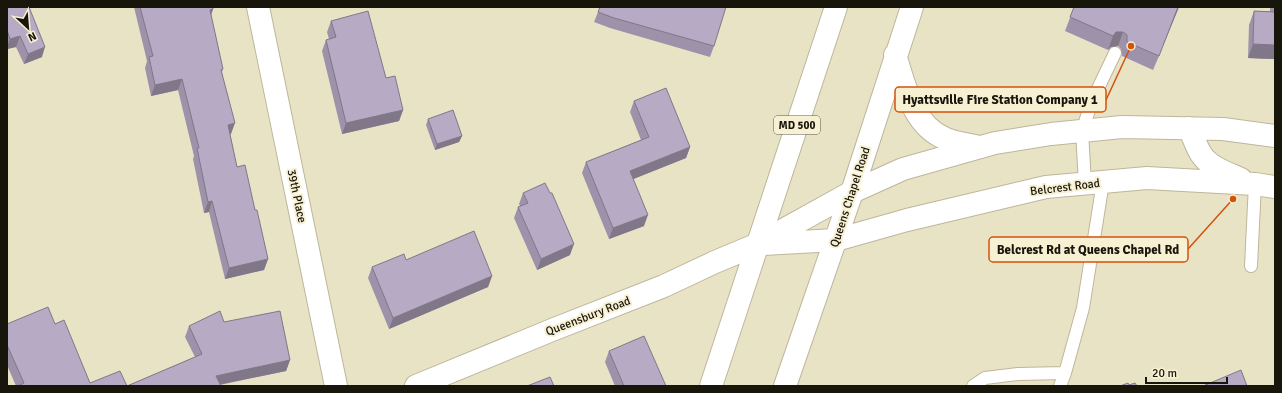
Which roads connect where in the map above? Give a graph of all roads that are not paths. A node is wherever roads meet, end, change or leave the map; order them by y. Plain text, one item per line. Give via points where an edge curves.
1 (258, 7) edge
2 (836, 7) edge
3 (912, 7) edge
4 (1115, 53) dead end
5 (895, 55) junction
6 (1189, 128) junction
7 (1082, 131) junction
8 (1275, 136) edge
9 (980, 147) junction
10 (1094, 183) junction
11 (1265, 185) edge
12 (852, 192) junction
13 (836, 240) junction
14 (758, 244) junction
15 (1251, 266) dead end
16 (1065, 374) junction
17 (336, 386) edge
18 (416, 386) edge
19 (711, 386) edge
20 (785, 386) edge
21 (973, 386) edge
22 (1060, 386) edge

1 - 17 main road, 39th Place
2 - 14 main road, MD 500
3 - 5 main road, Queens Chapel Road
4 - 7 lane via 1092,101
5 - 9 main road via 916,112 927,128 944,138
5 - 12 main road, Queens Chapel Road
6 - 7 main road via 1122,127
6 - 8 main road via 1223,129
6 - 11 main road via 1201,154 1208,162 1224,172
7 - 9 main road
7 - 10 lane
9 - 12 main road via 903,170
10 - 11 main road, Belcrest Road via 1147,178
10 - 13 main road, Belcrest Road via 1046,187 907,220
10 - 16 lane via 1083,308
11 - 15 lane
12 - 13 main road, Queens Chapel Road
12 - 14 main road, Queensbury Road
13 - 14 main road, Queensbury Road
13 - 20 main road, Queens Chapel Road
14 - 18 main road, Queensbury Road via 664,286
14 - 19 main road, MD 500
16 - 21 lane via 1018,374 985,378
16 - 22 lane

